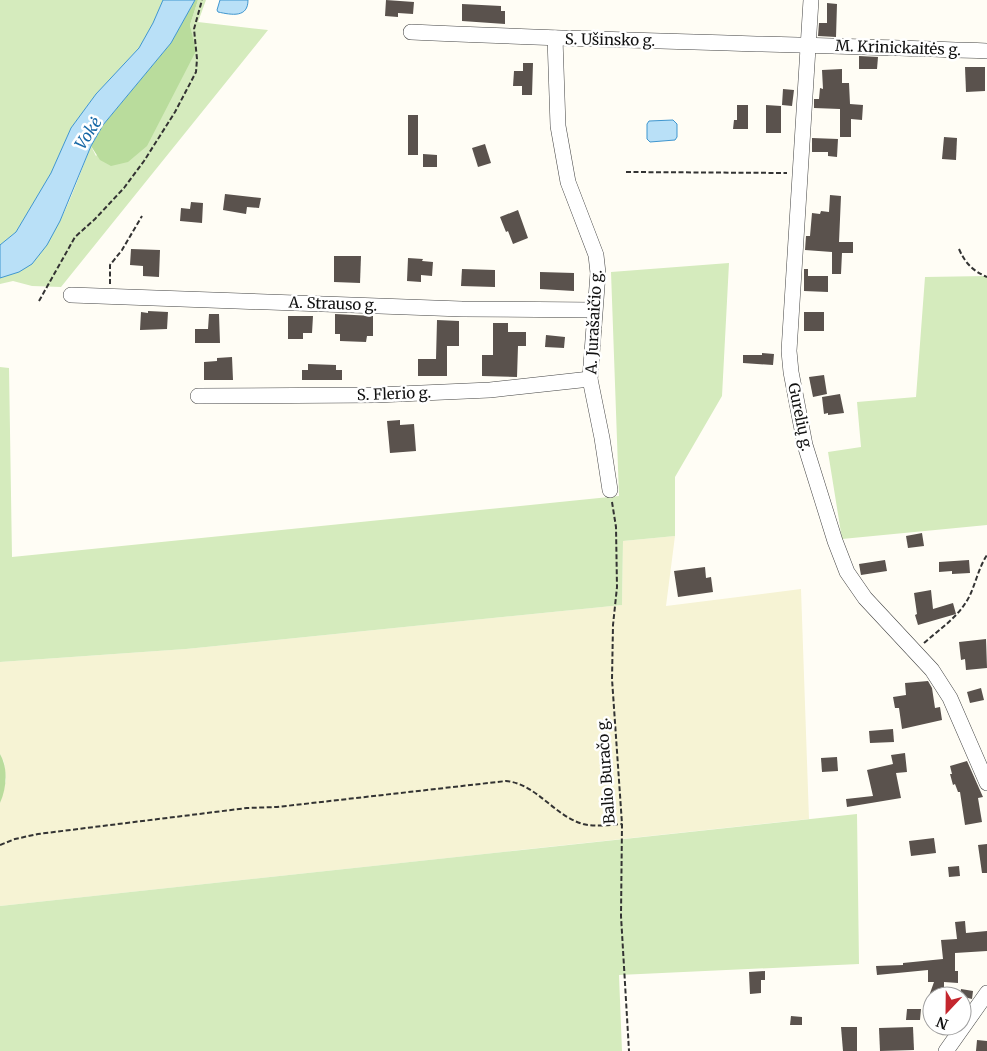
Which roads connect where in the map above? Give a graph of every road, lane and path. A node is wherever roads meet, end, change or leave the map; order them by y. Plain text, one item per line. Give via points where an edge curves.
1 (202, 0) edge
2 (811, 0) edge
3 (411, 32) dead end
4 (555, 38) junction
5 (809, 44) junction
6 (987, 51) edge
7 (626, 172) dead end
8 (799, 173) junction
9 (142, 216) dead end
10 (959, 249) dead end
11 (987, 276) edge
12 (71, 295) dead end
13 (110, 296) junction
14 (39, 300) dead end
15 (594, 310) junction
16 (590, 379) junction
17 (198, 396) dead end
18 (610, 490) joint
19 (987, 555) edge
20 (914, 651) junction
21 (987, 783) edge
22 (622, 824) junction
23 (0, 845) edge
24 (987, 993) edge
25 (629, 1051) edge
26 (946, 1051) edge

1 - 14 path via 194,29 198,59 196,72 176,112 124,188 75,237
2 - 5 street, Gurelių g.
3 - 4 street, S. Ušinsko g.
4 - 5 street, S. Ušinsko g.
4 - 15 street, A. Jurašaičio g. via 558,126 568,182 596,255 598,273
5 - 6 street, M. Krinickaitės g.
5 - 8 street, Gurelių g.
7 - 8 path
8 - 20 street, Gurelių g. via 789,351 805,445 834,541 847,572 865,598
9 - 13 path via 110,265
10 - 11 path via 968,266
12 - 13 street, A. Strauso g.
13 - 15 street, A. Strauso g. via 462,309
15 - 16 street, A. Jurašaičio g.
16 - 17 street, S. Flerio g. via 490,390
16 - 18 street, A. Jurašaičio g.
18 - 22 path, Balio Buračo g. via 616,527 617,587 612,679
19 - 20 path via 970,596 959,612
20 - 21 street, Gurelių g. via 932,670 950,698
22 - 23 path via 589,825 574,821 531,790 519,783 506,781 38,834
22 - 25 path, Balio Buračo g. via 621,916
24 - 26 street

